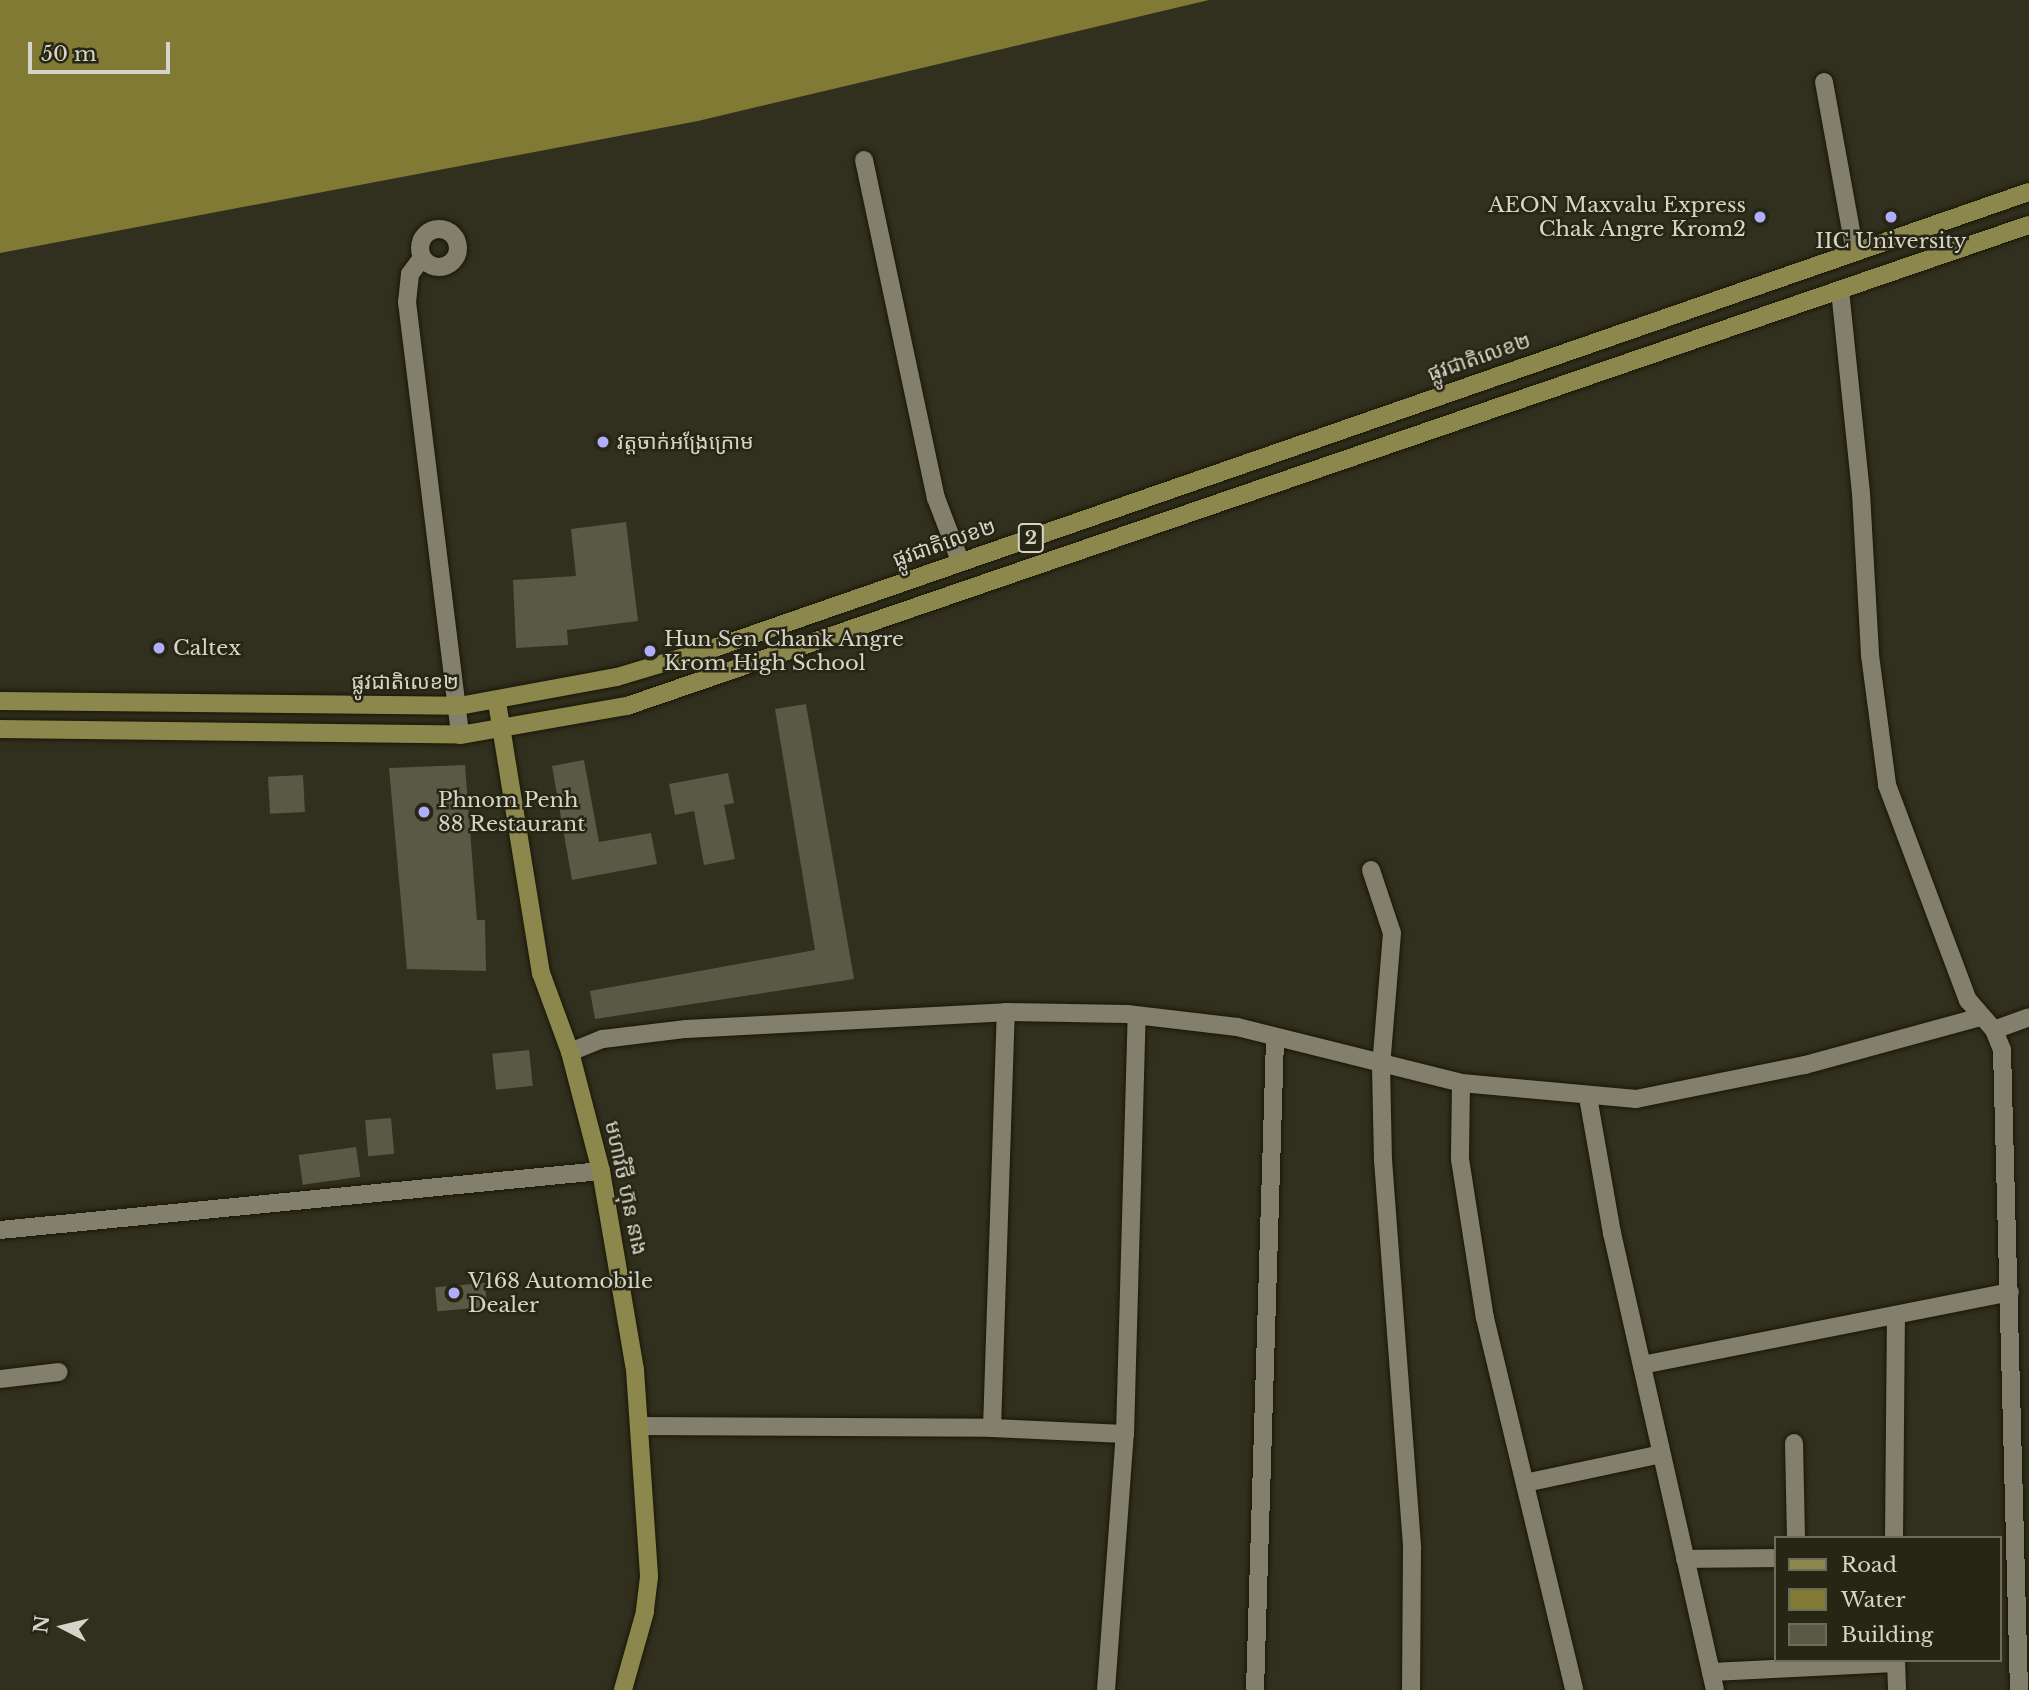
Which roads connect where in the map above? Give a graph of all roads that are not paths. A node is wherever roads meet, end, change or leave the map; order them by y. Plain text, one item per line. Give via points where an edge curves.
1 (1824, 82) dead end
2 (864, 160) dead end
3 (2029, 192) edge
4 (2029, 225) edge
5 (1855, 252) junction
6 (422, 258) dead end
7 (1840, 290) junction
8 (1410, 405) junction
9 (1420, 433) junction
10 (1196, 479) junction
11 (1205, 509) junction
12 (960, 561) junction
13 (0, 701) edge
14 (497, 702) junction
15 (459, 706) junction
16 (0, 729) edge
17 (502, 731) junction
18 (460, 735) junction
19 (1371, 870) dead end
20 (1006, 1012) junction
21 (1137, 1016) junction
22 (1981, 1017) junction
23 (2029, 1017) edge
24 (1994, 1030) junction
25 (1275, 1039) junction
26 (570, 1052) junction
27 (1381, 1066) junction
28 (1461, 1083) junction
29 (1588, 1097) junction
30 (601, 1171) junction
31 (0, 1230) edge
32 (2010, 1292) junction
33 (1896, 1315) junction
34 (1642, 1365) junction
35 (59, 1372) dead end
36 (0, 1379) edge
37 (640, 1426) junction
38 (992, 1428) junction
39 (1125, 1434) junction
40 (1794, 1443) dead end
41 (1661, 1454) junction
42 (1525, 1483) junction
43 (1796, 1536) edge
44 (1894, 1536) edge
45 (2006, 1555) edge
46 (1773, 1558) edge
47 (1685, 1559) junction
48 (1896, 1662) edge
49 (1713, 1681) edge
50 (623, 1690) edge
51 (1106, 1690) edge
52 (1255, 1690) edge
53 (1410, 1690) edge
54 (1574, 1690) edge
55 (1897, 1690) edge
56 (2019, 1690) edge

1 - 5 street
2 - 12 street via 936,498
3 - 5 main road, ផ្លូវជាតិលេខ២ / 2
4 - 7 main road, 2
5 - 8 main road, ផ្លូវជាតិលេខ២ / 2
6 - 15 street via 410,274 407,302
7 - 9 main road, 2
7 - 22 street via 1861,493 1870,655 1887,785 1968,1000
8 - 9 main road
8 - 10 main road, ផ្លូវជាតិលេខ២ / 2
9 - 11 main road, 2
10 - 11 main road
10 - 12 main road, ផ្លូវជាតិលេខ២ / 2
11 - 17 main road, 2 via 665,696
12 - 14 main road, ផ្លូវជាតិលេខ២ / 2 via 657,666
13 - 15 main road, ផ្លូវជាតិលេខ២ / 2
14 - 15 main road, ផ្លូវជាតិលេខ២ / 2
14 - 17 main road, មហាវិថី ហ៊ុន នាង
15 - 18 street
16 - 18 main road, 2
17 - 18 main road, 2
17 - 26 main road, មហាវិថី ហ៊ុន នាង via 541,973
19 - 27 street via 1392,933
20 - 21 street
20 - 26 street via 686,1029 603,1039
20 - 38 street
21 - 25 street via 1237,1027
21 - 39 street
22 - 24 street
22 - 29 street via 1903,1041 1683,1091 1636,1099
23 - 24 street
24 - 32 street via 2002,1050
25 - 27 street
25 - 52 street
26 - 30 main road, មហាវិថី ហ៊ុន នាង
27 - 28 street
27 - 53 street via 1382,1160 1412,1549
28 - 29 street via 1528,1086
28 - 42 street via 1460,1160 1485,1318
29 - 34 street
30 - 31 street
30 - 37 main road, មហាវិថី ហ៊ុន នាង via 625,1297
32 - 33 street
32 - 45 street
33 - 34 street
33 - 44 street
34 - 41 street
35 - 36 street
37 - 38 street
37 - 50 main road, មហាវិថី ហ៊ុន នាង via 649,1577 645,1612
38 - 39 street
39 - 51 street
40 - 43 street
41 - 42 street
41 - 47 street
42 - 54 street
45 - 56 street
46 - 47 street
47 - 49 street
48 - 49 street
48 - 55 street

